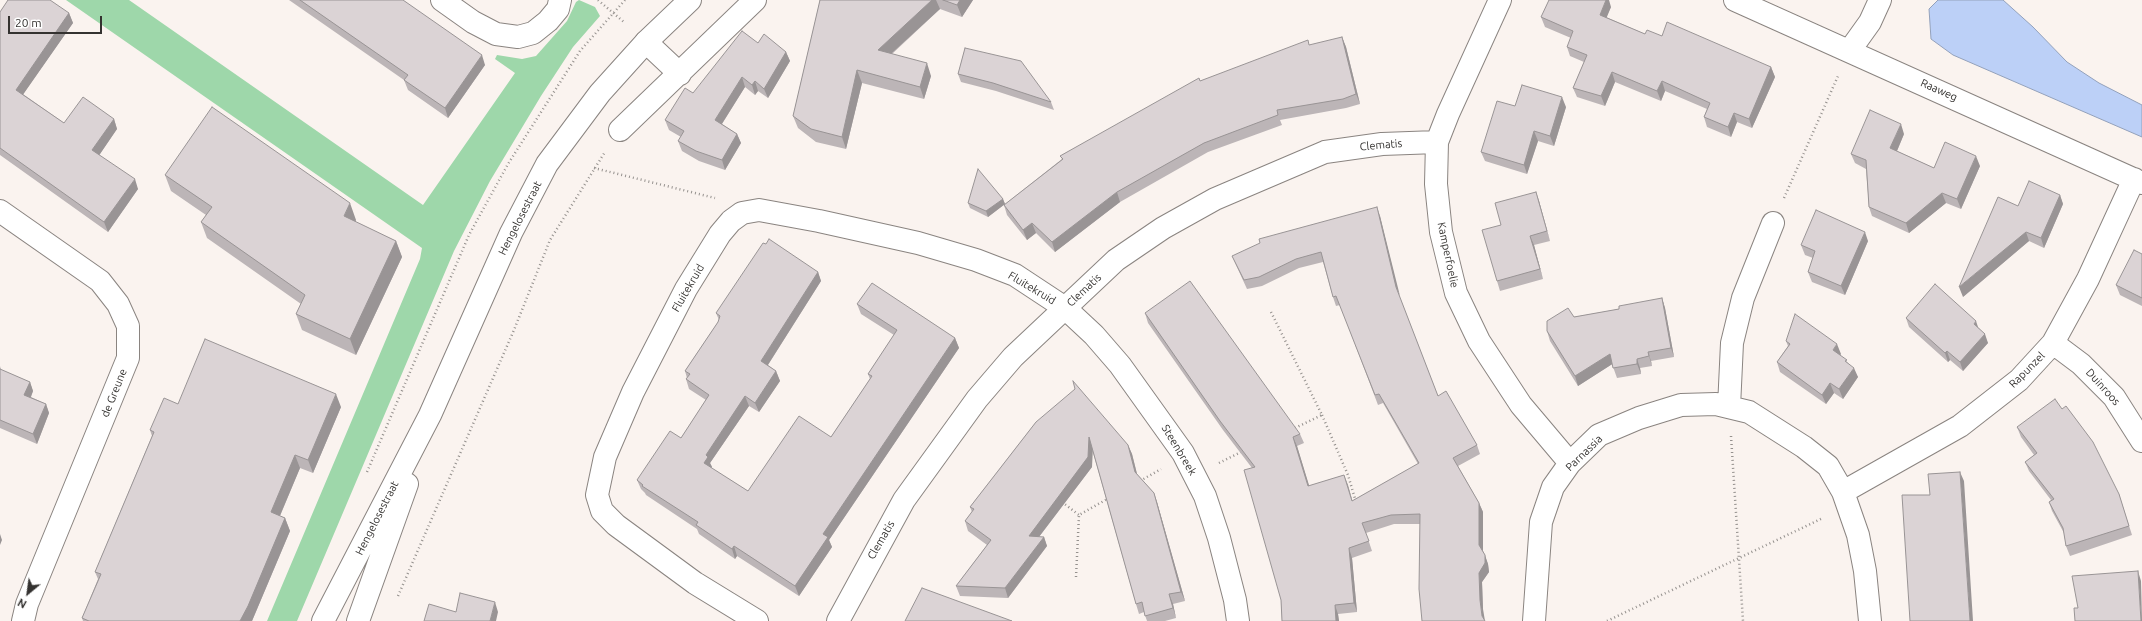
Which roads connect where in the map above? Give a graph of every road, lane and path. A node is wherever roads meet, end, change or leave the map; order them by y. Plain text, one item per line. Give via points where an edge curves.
1 (442, 0) edge
2 (560, 0) edge
3 (598, 0) edge
4 (690, 0) edge
5 (755, 0) edge
6 (1500, 0) edge
7 (1735, 0) edge
8 (1880, 0) edge
9 (646, 42) junction
10 (1850, 50) junction
11 (680, 74) junction
12 (620, 130) dead end
13 (1437, 142) junction
14 (2138, 181) edge
15 (759, 210) junction
16 (0, 211) edge
17 (1773, 223) joint
18 (1065, 308) junction
19 (1271, 312) dead end
20 (2053, 343) junction
21 (1729, 407) junction
22 (430, 415) junction
23 (1322, 415) junction
24 (1287, 431) edge
25 (2142, 441) edge
26 (1246, 450) edge
27 (1185, 456) junction
28 (1570, 463) junction
29 (1194, 475) junction
30 (1138, 482) edge
31 (1112, 496) edge
32 (1057, 498) edge
33 (1846, 498) junction
34 (1358, 509) edge
35 (1079, 515) junction
36 (1739, 558) junction
37 (1076, 577) dead end
38 (397, 599) dead end
39 (23, 621) edge
40 (323, 621) edge
41 (358, 621) edge
42 (758, 621) edge
43 (838, 621) edge
44 (1238, 621) edge
45 (1534, 621) edge
46 (1607, 621) edge
47 (1742, 621) edge
48 (1870, 621) edge

1 - 2 street via 473,22 496,34 518,37 533,33 548,21 558,8
3 - 9 path
4 - 9 street, Hengelosestraat
5 - 11 street
6 - 13 street, Kamperfoelie
7 - 10 street, Raaweg
8 - 10 street via 1870,22
9 - 11 street
9 - 22 street, Hengelosestraat via 600,93 547,164 511,233
10 - 14 street, Raaweg
10 - 17 path
11 - 12 street
13 - 18 street, Clematis via 1382,144 1325,152 1215,199 1163,228 1116,260
13 - 28 street, Kamperfoelie via 1436,184 1441,232 1456,293 1479,341 1521,405
14 - 20 street, Rapunzel
15 - 18 street, Fluitekruid via 918,243 976,260 1014,276
15 - 38 path via 594,168 550,240 514,330
15 - 42 street, Fluitekruid via 742,213 731,221 686,289 633,392 605,457 597,495 602,511 616,525 695,583
16 - 39 street, de Greune via 100,281 118,304 128,326 128,358 27,604
17 - 21 street via 1743,298 1732,343
18 - 27 street, Steenbreek via 1094,335 1120,365
18 - 43 street, Clematis via 1013,357 943,444 904,500
19 - 23 path
20 - 25 street, Duinroos via 2081,364 2114,397
20 - 33 street, Rapunzel via 2019,380 1960,426
21 - 28 street, Parnassia via 1716,404 1681,405 1639,418 1599,435
21 - 33 street, Parnassia via 1749,412 1804,447 1828,466
21 - 36 path
22 - 40 street, Hengelosestraat
22 - 41 street, Hengelosestraat
23 - 24 path
23 - 34 path via 1348,475
26 - 29 path
27 - 29 street, Steenbreek
27 - 30 path
28 - 45 street, Parnassia via 1553,487 1540,522
29 - 44 street, Steenbreek via 1205,496 1219,538
31 - 35 path
32 - 35 path
33 - 36 path
33 - 48 street, Parnassia via 1860,542
35 - 37 path
36 - 46 path
36 - 47 path

